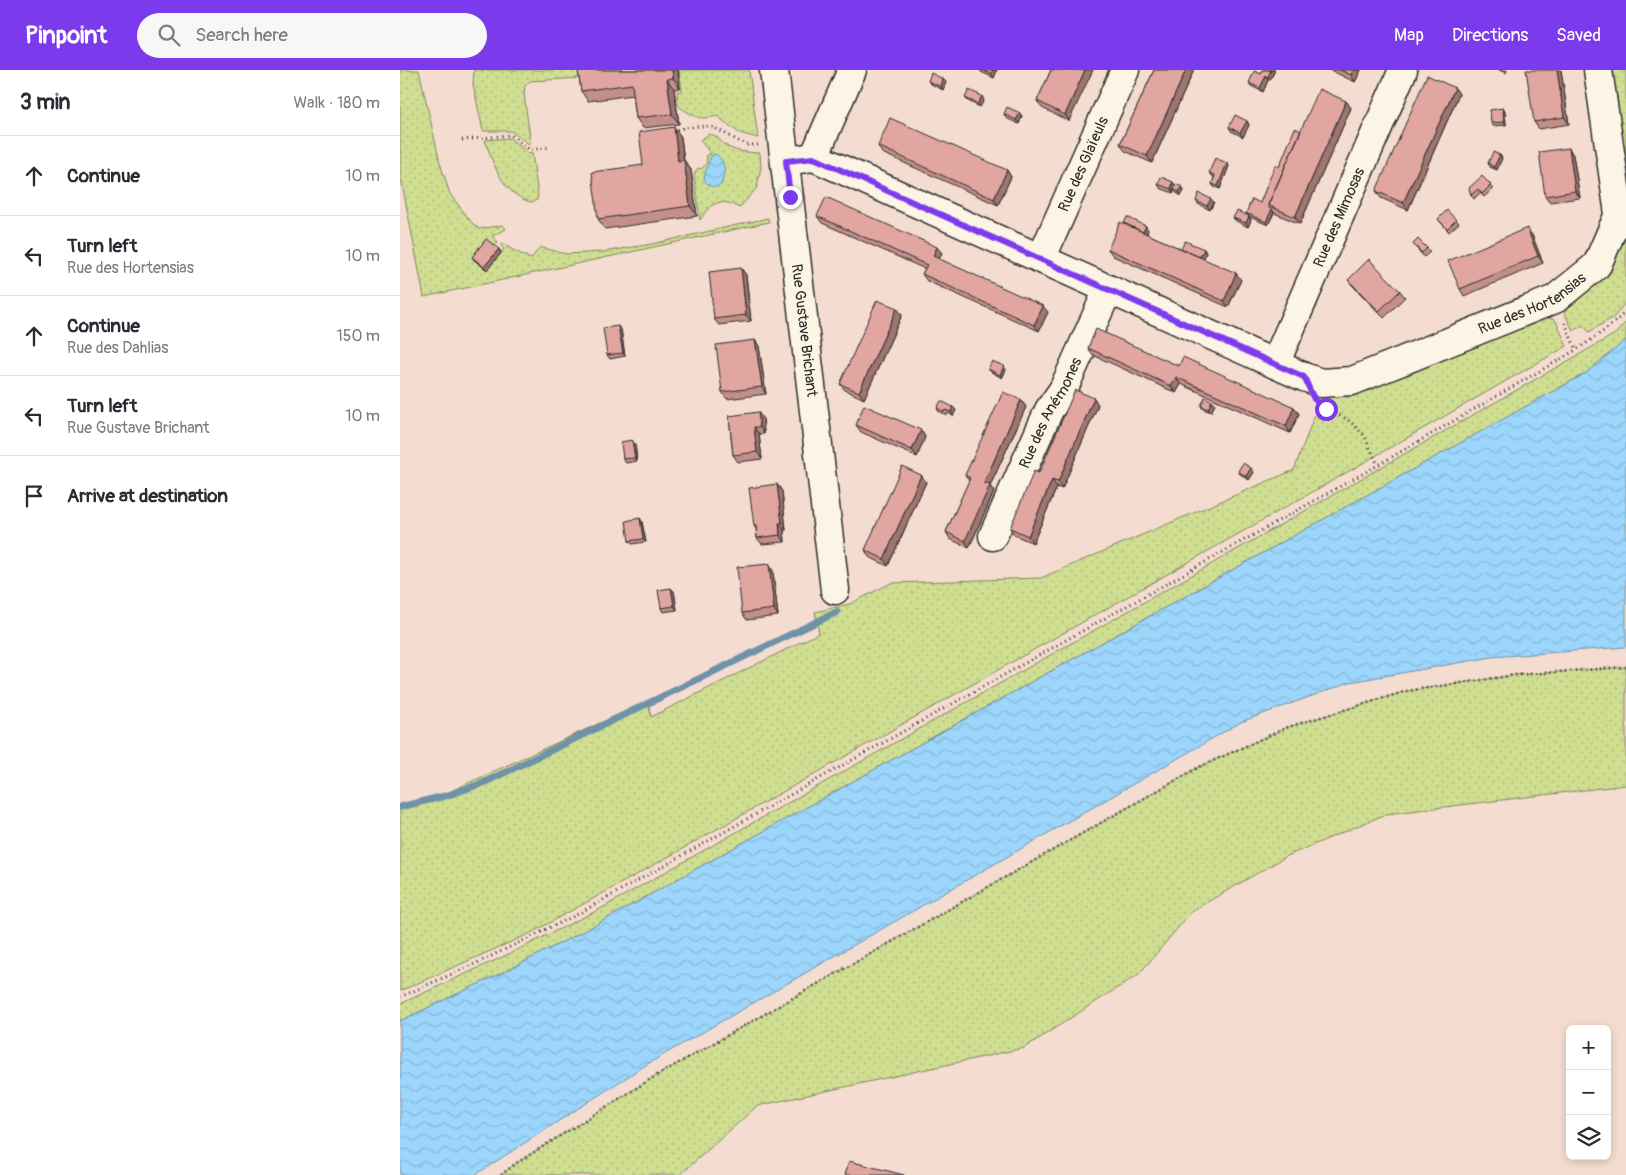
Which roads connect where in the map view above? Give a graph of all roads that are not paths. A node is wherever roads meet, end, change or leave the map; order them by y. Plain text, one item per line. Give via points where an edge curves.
1 (774, 70) edge
2 (852, 70) edge
3 (1125, 70) edge
4 (1403, 70) edge
5 (1598, 70) edge
6 (785, 152) junction
7 (814, 158) junction
8 (1041, 259) junction
9 (1108, 290) junction
10 (1275, 364) junction
11 (993, 536) dead end
12 (835, 590) dead end

1 - 6 street, Rue Gustave Brichant
2 - 7 street
3 - 8 street, Rue des Glaïeuls
4 - 10 street, Rue des Mimosas
5 - 10 street, Rue des Hortensias via 1619,214 1597,265 1555,299 1352,381 1321,383
6 - 7 street
6 - 12 street, Rue Gustave Brichant
7 - 8 street, Rue des Hortensias
8 - 9 street, Rue des Hortensias
9 - 10 street, Rue des Hortensias
9 - 11 street, Rue des Anémones via 1063,390 1049,410

